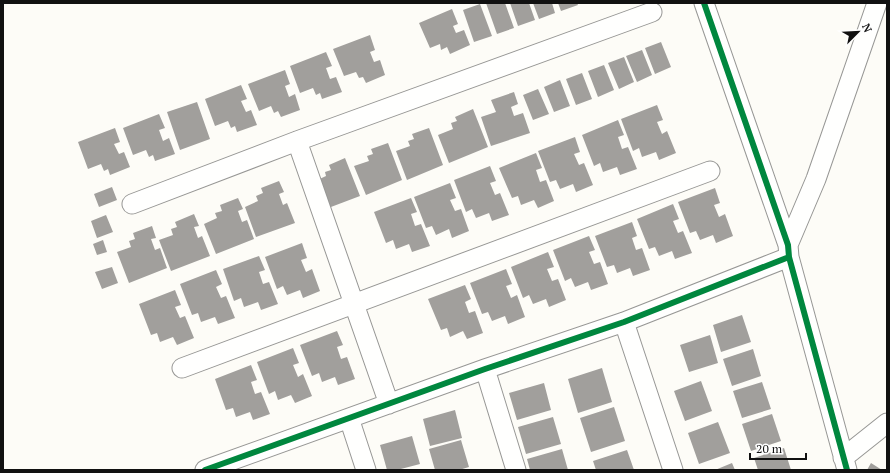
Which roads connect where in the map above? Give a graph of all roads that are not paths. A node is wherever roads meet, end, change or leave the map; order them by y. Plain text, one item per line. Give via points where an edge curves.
1 (704, 3) edge
2 (877, 3) edge
3 (652, 12) dead end
4 (297, 141) junction
5 (710, 170) dead end
6 (132, 204) dead end
7 (788, 251) junction
8 (353, 304) junction
9 (624, 322) junction
10 (182, 368) dead end
11 (485, 369) junction
12 (389, 404) junction
13 (349, 418) junction
14 (887, 423) edge
15 (845, 464) edge
16 (205, 470) edge
17 (366, 470) edge
18 (516, 470) edge
19 (673, 470) edge

1 - 7 street
2 - 7 street via 816,179
3 - 4 street
4 - 6 street
4 - 8 street
5 - 8 street
7 - 9 street
7 - 15 street
8 - 10 street
8 - 12 street
9 - 11 street
9 - 19 street
11 - 12 street
11 - 18 street
12 - 13 street
13 - 16 street
13 - 17 street
14 - 15 street

